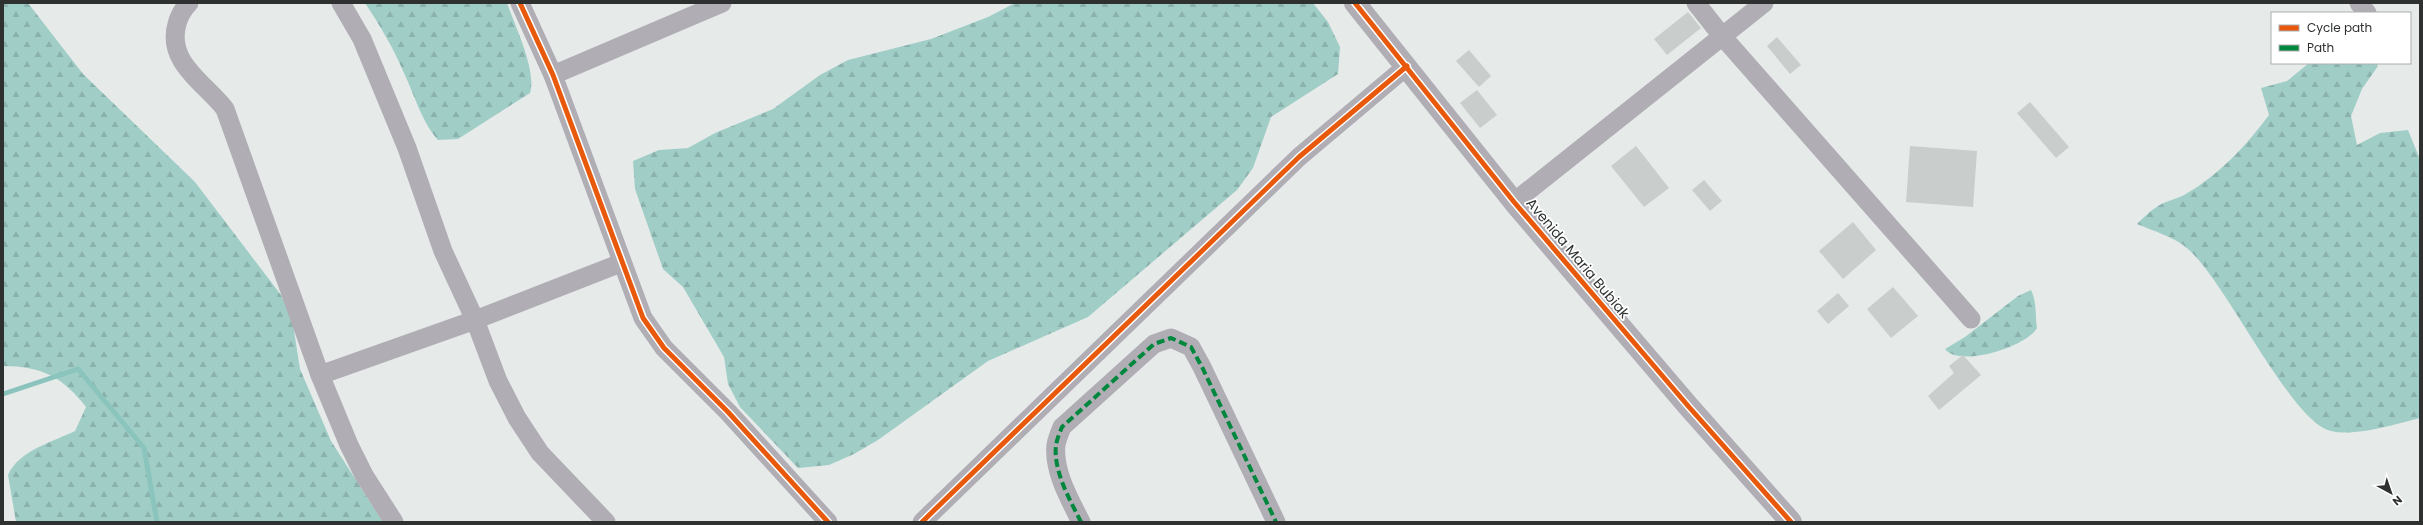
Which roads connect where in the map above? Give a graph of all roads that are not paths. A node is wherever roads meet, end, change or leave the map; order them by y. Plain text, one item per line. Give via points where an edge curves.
1 (189, 3) edge
2 (341, 3) edge
3 (520, 3) edge
4 (722, 3) edge
5 (1355, 3) edge
6 (1696, 3) edge
7 (1764, 3) edge
8 (2359, 3) edge
9 (2366, 12) edge
10 (1722, 36) junction
11 (1407, 66) junction
12 (553, 75) junction
13 (1514, 202) junction
14 (621, 263) junction
15 (1971, 318) dead end
16 (475, 320) junction
17 (320, 375) junction
18 (394, 522) edge
19 (606, 522) edge
20 (828, 522) edge
21 (922, 522) edge
22 (1081, 522) edge
23 (1276, 522) edge
24 (1791, 522) edge

1 - 17 street via 179,15 175,32 176,50 188,70 225,109
2 - 16 street via 362,39 407,148 443,251
3 - 12 street
4 - 12 street
5 - 11 street, Avenida Maria Bubiak
6 - 10 street
7 - 10 street
8 - 9 street
10 - 13 street
10 - 15 street
11 - 13 street, Avenida Maria Bubiak
11 - 21 street via 1299,157
12 - 14 street
13 - 24 street, Avenida Maria Bubiak
14 - 16 street
14 - 20 street via 643,318 664,348 728,412
16 - 17 street
16 - 19 street via 498,381 526,434 545,458
17 - 18 street via 358,463
22 - 23 street via 1058,466 1056,444 1062,427 1154,344 1172,338 1191,347 1199,360

